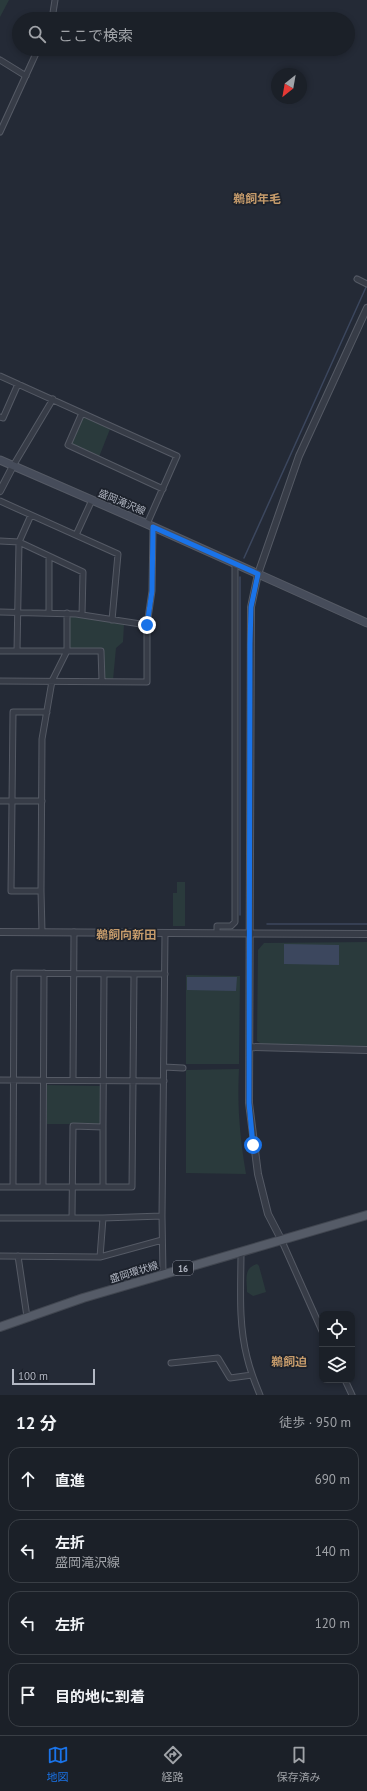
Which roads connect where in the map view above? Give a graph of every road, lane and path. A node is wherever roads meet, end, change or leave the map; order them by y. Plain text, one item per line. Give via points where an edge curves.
1 (55, 0) edge
2 (53, 12) edge
3 (35, 56) edge
4 (0, 60) edge
5 (26, 76) junction
6 (0, 132) edge
7 (357, 279) dead end
8 (366, 283) edge
9 (367, 308) edge
10 (0, 376) edge
11 (18, 384) junction
12 (53, 399) junction
13 (82, 413) junction
14 (0, 417) edge
15 (0, 460) edge
16 (13, 466) junction
17 (163, 489) junction
18 (0, 491) edge
19 (92, 500) junction
20 (0, 501) edge
21 (31, 515) junction
22 (150, 526) junction
23 (76, 536) junction
24 (0, 541) edge
25 (19, 542) junction
26 (50, 557) junction
27 (235, 564) junction
28 (258, 574) junction
29 (0, 612) edge
30 (18, 612) junction
31 (49, 613) junction
32 (67, 613) junction
33 (82, 615) junction
34 (112, 620) junction
35 (367, 623) edge
36 (147, 625) junction
37 (0, 651) edge
38 (17, 651) junction
39 (67, 651) junction
40 (0, 681) edge
41 (52, 681) junction
42 (102, 681) junction
43 (47, 712) junction
44 (0, 801) edge
45 (13, 801) junction
46 (42, 801) junction
47 (41, 891) junction
48 (0, 932) edge
49 (42, 932) junction
50 (74, 932) junction
51 (165, 933) junction
52 (217, 933) junction
53 (249, 934) junction
54 (367, 934) edge
55 (44, 973) junction
56 (74, 974) junction
57 (104, 974) junction
58 (134, 974) junction
59 (165, 974) junction
60 (250, 1048) junction
61 (367, 1050) edge
62 (164, 1067) junction
63 (183, 1068) dead end
64 (0, 1080) edge
65 (13, 1080) junction
66 (73, 1080) junction
67 (103, 1080) junction
68 (43, 1081) junction
69 (132, 1081) junction
70 (164, 1081) junction
71 (103, 1127) junction
72 (0, 1187) edge
73 (14, 1187) junction
74 (43, 1187) junction
75 (73, 1187) junction
76 (103, 1187) junction
77 (367, 1215) edge
78 (162, 1216) junction
79 (72, 1217) junction
80 (0, 1218) edge
81 (103, 1218) junction
82 (280, 1239) junction
83 (162, 1240) junction
84 (241, 1250) junction
85 (0, 1256) edge
86 (18, 1256) junction
87 (100, 1258) junction
88 (163, 1274) junction
89 (27, 1317) junction
90 (319, 1324) edge
91 (0, 1327) edge
92 (171, 1363) dead end
93 (252, 1375) junction
94 (346, 1383) edge
95 (260, 1395) edge
96 (352, 1395) edge

1 - 2 street
3 - 5 street
4 - 5 street
5 - 6 street
7 - 8 street
9 - 28 street via 299,456
10 - 11 street
11 - 12 street
11 - 14 street via 3,418
12 - 13 street
12 - 16 street
13 - 17 street via 68,445
13 - 17 street via 177,456
15 - 16 main road, 盛岡滝沢線
16 - 18 street
16 - 19 main road, 盛岡滝沢線
17 - 22 street
19 - 22 main road, 盛岡滝沢線
19 - 23 street
20 - 21 street
21 - 23 street
21 - 25 street
22 - 27 main road, 盛岡滝沢線
22 - 36 street via 152,591
23 - 34 street via 118,554
24 - 25 street
25 - 26 street
25 - 30 street
26 - 31 street
26 - 33 street via 83,572
27 - 28 main road, 盛岡滝沢線
27 - 52 street via 235,922 231,926 217,926
28 - 35 main road, 盛岡滝沢線
28 - 53 street via 251,607 250,644
29 - 30 street
30 - 31 street
30 - 38 street
31 - 32 street
32 - 33 street
32 - 39 street
33 - 34 street
34 - 36 street
36 - 42 street via 146,682
37 - 38 street
38 - 39 street
39 - 41 street
39 - 42 street via 101,650
40 - 41 street
41 - 42 street
41 - 43 street
43 - 45 street via 13,712
43 - 46 street via 42,739
44 - 45 street
45 - 46 street
45 - 47 street via 11,891
46 - 47 street
47 - 49 street
48 - 49 street
49 - 50 street
50 - 51 street
50 - 56 street
51 - 52 street
51 - 59 street
52 - 53 street
53 - 54 street
53 - 60 street
55 - 56 street
55 - 65 street via 14,973
55 - 68 street
56 - 57 street
56 - 66 street
57 - 58 street
57 - 67 street
58 - 59 street
58 - 69 street
59 - 62 street
60 - 61 street
60 - 82 street via 249,1103 258,1174 268,1214
62 - 63 street
62 - 70 street
64 - 65 street
65 - 68 street
65 - 73 street
66 - 67 street
66 - 68 street
67 - 69 street
67 - 71 street
68 - 74 street
69 - 70 street
69 - 76 street via 132,1187
70 - 78 street
71 - 75 street via 73,1126
71 - 76 street
72 - 73 street
73 - 74 street
74 - 75 street
75 - 76 street
75 - 79 street
77 - 82 main road, 盛岡環状線 / 16
78 - 81 street
78 - 83 street
79 - 80 street
79 - 81 street
81 - 87 street
82 - 84 main road, 盛岡環状線 / 16
82 - 90 street
83 - 87 street
83 - 88 street
84 - 88 main road, 盛岡環状線 / 16
84 - 93 street via 241,1319 246,1356
85 - 86 street
86 - 87 street
86 - 89 street
88 - 89 main road, 盛岡環状線 / 16
89 - 91 main road, 盛岡環状線 / 16
92 - 93 street via 218,1358 230,1378
93 - 95 street
94 - 96 street

